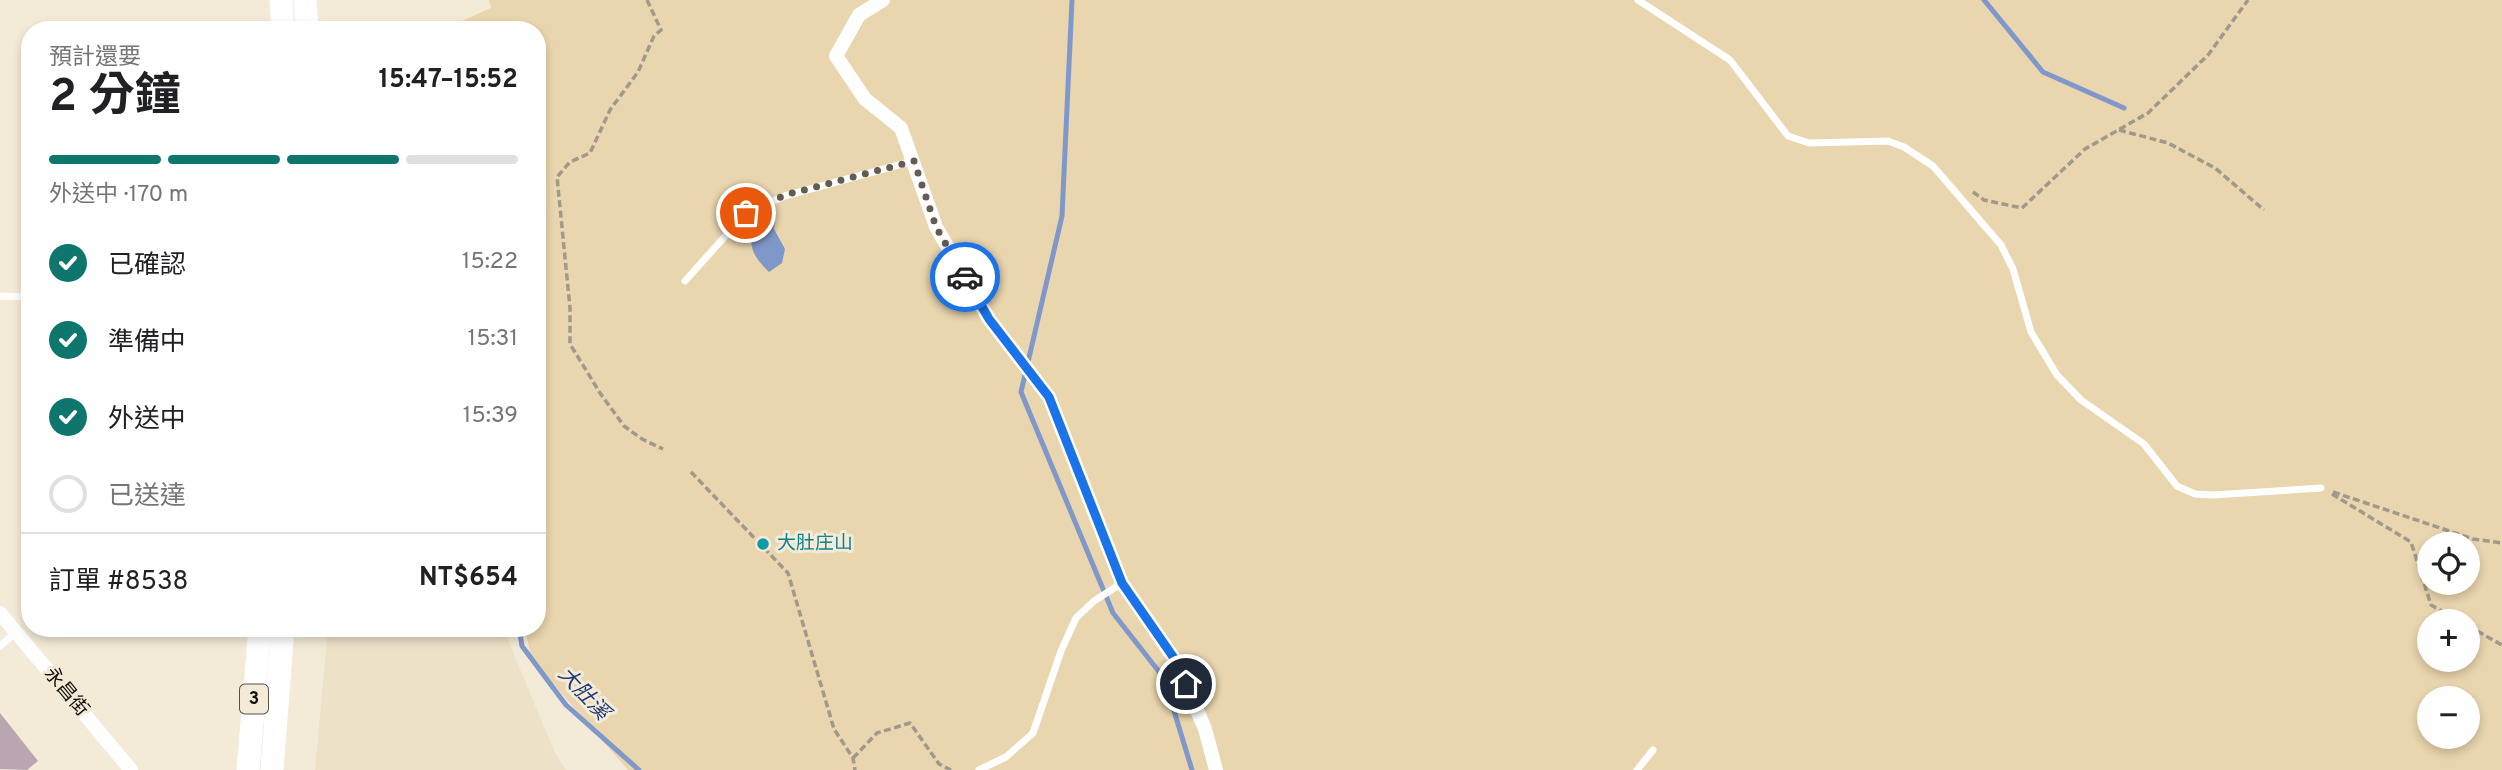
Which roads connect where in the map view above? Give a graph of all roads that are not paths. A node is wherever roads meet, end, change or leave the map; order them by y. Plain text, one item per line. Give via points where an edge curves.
1 (281, 0) edge
2 (304, 0) edge
3 (883, 0) edge
4 (1637, 0) edge
5 (282, 21) edge
6 (306, 21) edge
7 (914, 161) junction
8 (684, 281) dead end
9 (0, 296) edge
10 (21, 297) edge
11 (2321, 488) road end
12 (1122, 583) junction
13 (0, 613) edge
14 (16, 632) junction
15 (259, 637) edge
16 (282, 637) edge
17 (0, 646) edge
18 (1653, 750) dead end
19 (131, 770) edge
20 (248, 770) edge
21 (272, 770) edge
22 (979, 770) edge
23 (1216, 770) edge
24 (1637, 770) edge

1 - 5 main road
2 - 6 main road
3 - 7 street via 859,15 836,57 865,99 901,128
4 - 11 lane via 1730,60 1788,136 1809,143 1888,141 1933,166 2001,245 2031,332 2057,375 2081,400 2144,444 2177,486 2213,495
7 - 8 lane via 785,195 746,213
7 - 12 street via 936,227 989,319 1049,397
9 - 10 lane
12 - 22 lane via 1076,618 1033,733 1006,757
12 - 23 street via 1176,661 1205,729
13 - 14 street, 永昌街
14 - 17 lane
14 - 19 street, 永昌街
15 - 20 main road, 3
16 - 21 main road, 3
18 - 24 lane

